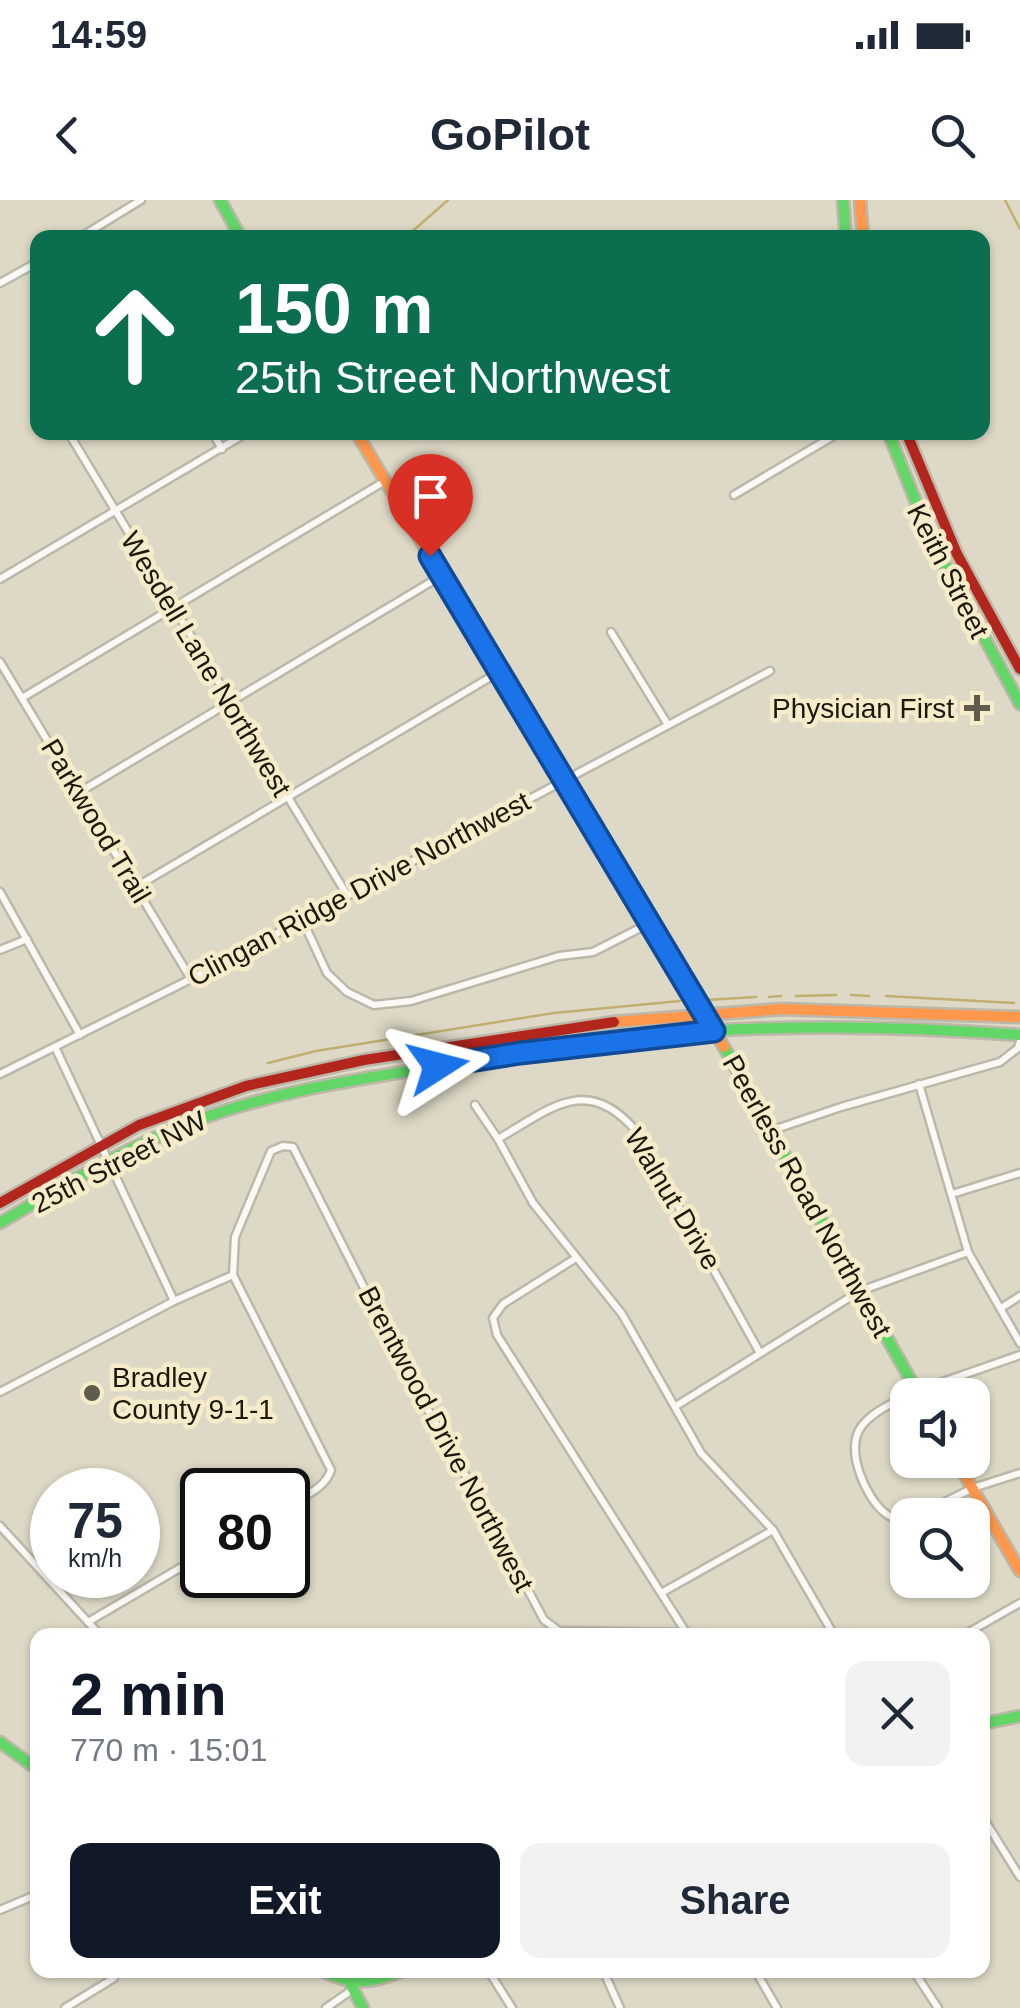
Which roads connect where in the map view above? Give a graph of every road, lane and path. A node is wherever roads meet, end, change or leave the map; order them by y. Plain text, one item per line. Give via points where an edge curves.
1 (141, 200) edge
2 (220, 200) edge
3 (843, 200) edge
4 (860, 200) edge
5 (97, 227) junction
6 (92, 230) edge
7 (98, 230) edge
8 (236, 230) edge
9 (848, 230) edge
10 (862, 230) edge
11 (30, 267) edge
12 (0, 284) edge
13 (73, 440) edge
14 (217, 440) edge
15 (236, 440) edge
16 (361, 440) edge
17 (827, 440) edge
18 (894, 440) edge
19 (909, 440) edge
20 (222, 449) junction
21 (385, 480) junction
22 (928, 494) junction
23 (734, 495) dead end
24 (917, 511) junction
25 (936, 511) junction
26 (115, 513) junction
27 (936, 550) junction
28 (960, 561) junction
29 (945, 570) junction
30 (441, 576) junction
31 (0, 578) edge
32 (964, 608) junction
33 (174, 609) junction
34 (611, 632) dead end
35 (985, 643) junction
36 (0, 662) edge
37 (1020, 669) edge
38 (770, 671) dead end
39 (499, 672) junction
40 (1020, 676) edge
41 (22, 698) junction
42 (230, 704) junction
43 (1020, 704) edge
44 (668, 725) junction
45 (563, 780) junction
46 (78, 793) junction
47 (288, 799) junction
48 (136, 887) junction
49 (0, 892) edge
50 (347, 895) junction
51 (302, 919) junction
52 (650, 923) junction
53 (27, 940) junction
54 (0, 950) edge
55 (191, 979) junction
56 (704, 1013) junction
57 (1020, 1016) edge
58 (714, 1031) junction
59 (80, 1035) junction
60 (1020, 1038) edge
61 (55, 1047) junction
62 (0, 1074) edge
63 (919, 1084) junction
64 (475, 1105) dead end
65 (770, 1130) junction
66 (498, 1139) junction
67 (100, 1144) junction
68 (108, 1160) junction
69 (1020, 1173) edge
70 (952, 1194) junction
71 (0, 1203) edge
72 (0, 1223) edge
73 (968, 1252) junction
74 (576, 1258) junction
75 (234, 1275) junction
76 (860, 1291) junction
77 (1020, 1296) edge
78 (174, 1301) junction
79 (1000, 1308) junction
80 (1020, 1343) edge
81 (760, 1353) junction
82 (1020, 1356) edge
83 (905, 1378) edge
84 (958, 1378) edge
85 (0, 1392) edge
86 (676, 1406) junction
87 (890, 1406) edge
88 (1020, 1473) edge
89 (967, 1478) edge
90 (973, 1488) junction
91 (310, 1493) edge
92 (953, 1498) edge
93 (890, 1517) edge
94 (0, 1526) edge
95 (772, 1530) junction
96 (180, 1568) edge
97 (1020, 1571) edge
98 (663, 1592) junction
99 (1020, 1604) edge
100 (88, 1622) junction
101 (94, 1628) edge
102 (555, 1628) edge
103 (684, 1628) edge
104 (830, 1628) edge
105 (977, 1628) edge
106 (1020, 1716) edge
107 (990, 1722) edge
108 (0, 1742) edge
109 (30, 1764) edge
110 (990, 1829) edge
111 (1020, 1877) edge
112 (30, 1897) edge
113 (0, 1910) edge
114 (114, 1978) edge
115 (336, 1978) edge
116 (387, 1978) edge
117 (493, 1978) edge
118 (607, 1978) edge
119 (759, 1978) edge
120 (918, 1978) edge
121 (352, 1987) junction
122 (65, 2008) edge
123 (326, 2008) edge
124 (363, 2008) edge
125 (512, 2008) edge
126 (620, 2008) edge
127 (776, 2008) edge
128 (938, 2008) edge

1 - 5 street
2 - 8 main road
3 - 9 main road
4 - 10 main road
5 - 6 street
5 - 7 street
11 - 12 street
13 - 26 street, Wesdell Lane Northwest
14 - 20 street
15 - 20 street
16 - 21 main road, Peerless Road Northwest
17 - 23 street
18 - 24 main road, Keith Street
19 - 22 main road, Keith Street
20 - 26 street
21 - 30 main road, Peerless Road Northwest
21 - 33 street
22 - 24 main road
22 - 25 main road, Keith Street
24 - 27 main road, Keith Street
25 - 27 main road
25 - 28 main road, Keith Street
26 - 31 street
26 - 33 street, Wesdell Lane Northwest
27 - 29 main road, Keith Street
28 - 29 street
28 - 32 main road via 969,593
28 - 37 main road, Keith Street
29 - 32 main road, Keith Street
30 - 39 main road, Peerless Road Northwest
30 - 42 street
32 - 35 main road, Keith Street
33 - 41 street
33 - 42 street, Wesdell Lane Northwest
34 - 44 street
35 - 40 main road via 1002,649
35 - 43 main road, Keith Street
36 - 41 street, Parkwood Trail
38 - 44 street, Clingan Ridge Drive Northwest
39 - 45 main road, Peerless Road Northwest
39 - 47 street
41 - 46 street, Parkwood Trail
42 - 46 street
42 - 47 street, Wesdell Lane Northwest
44 - 45 street, Clingan Ridge Drive Northwest
45 - 50 street, Clingan Ridge Drive Northwest
45 - 52 main road, Peerless Road Northwest
46 - 48 street, Parkwood Trail
47 - 48 street
47 - 50 street, Wesdell Lane Northwest
48 - 55 street, Parkwood Trail
49 - 53 street
50 - 51 street, Clingan Ridge Drive Northwest
51 - 52 street via 327,973 374,1004 411,1002 558,956 593,952
51 - 55 street, Clingan Ridge Drive Northwest
52 - 56 main road, Peerless Road Northwest
53 - 54 street
53 - 59 street
55 - 59 street, Clingan Ridge Drive Northwest
56 - 57 main road, 25th Street NW
56 - 58 main road, Peerless Road Northwest
56 - 67 main road, 25th Street NW via 559,1028 288,1074 186,1105
58 - 60 main road, 25th Street NW via 850,1026
58 - 65 main road, Peerless Road Northwest
58 - 68 main road, 25th Street NW via 278,1095 221,1111
59 - 61 street, Clingan Ridge Drive Northwest
60 - 63 street via 1000,1062
61 - 62 street, Clingan Ridge Drive Northwest
61 - 67 street
63 - 65 street
63 - 70 street
64 - 66 street
65 - 76 main road, Peerless Road Northwest
66 - 74 street via 533,1203
66 - 81 street, Walnut Drive via 577,1098 624,1116
67 - 68 street
67 - 71 main road, 25th Street NW
68 - 72 main road, 25th Street NW
68 - 78 street
69 - 70 street
70 - 73 street
73 - 76 street
73 - 79 street
74 - 86 street via 622,1314
74 - 98 street via 503,1304 493,1318 497,1335
75 - 78 street
75 - 91 street via 331,1470
75 - 102 street, Brentwood Drive Northwest via 235,1237 271,1151 293,1147 407,1374 544,1620
76 - 81 street
76 - 83 main road, Peerless Road Northwest
77 - 79 street
78 - 85 street
79 - 80 street
81 - 86 street
82 - 84 street
86 - 95 street via 701,1454
87 - 93 street via 860,1428 853,1457
88 - 90 street
89 - 90 main road
90 - 92 street
90 - 97 main road
94 - 100 street
95 - 98 street
95 - 104 street
96 - 100 street
98 - 103 street
99 - 105 street
100 - 101 street
106 - 107 main road
108 - 109 main road
110 - 111 street
112 - 113 street
114 - 122 street
115 - 121 main road
116 - 121 main road
117 - 125 street
118 - 126 street
119 - 127 street
120 - 128 street
121 - 123 street
121 - 124 main road

